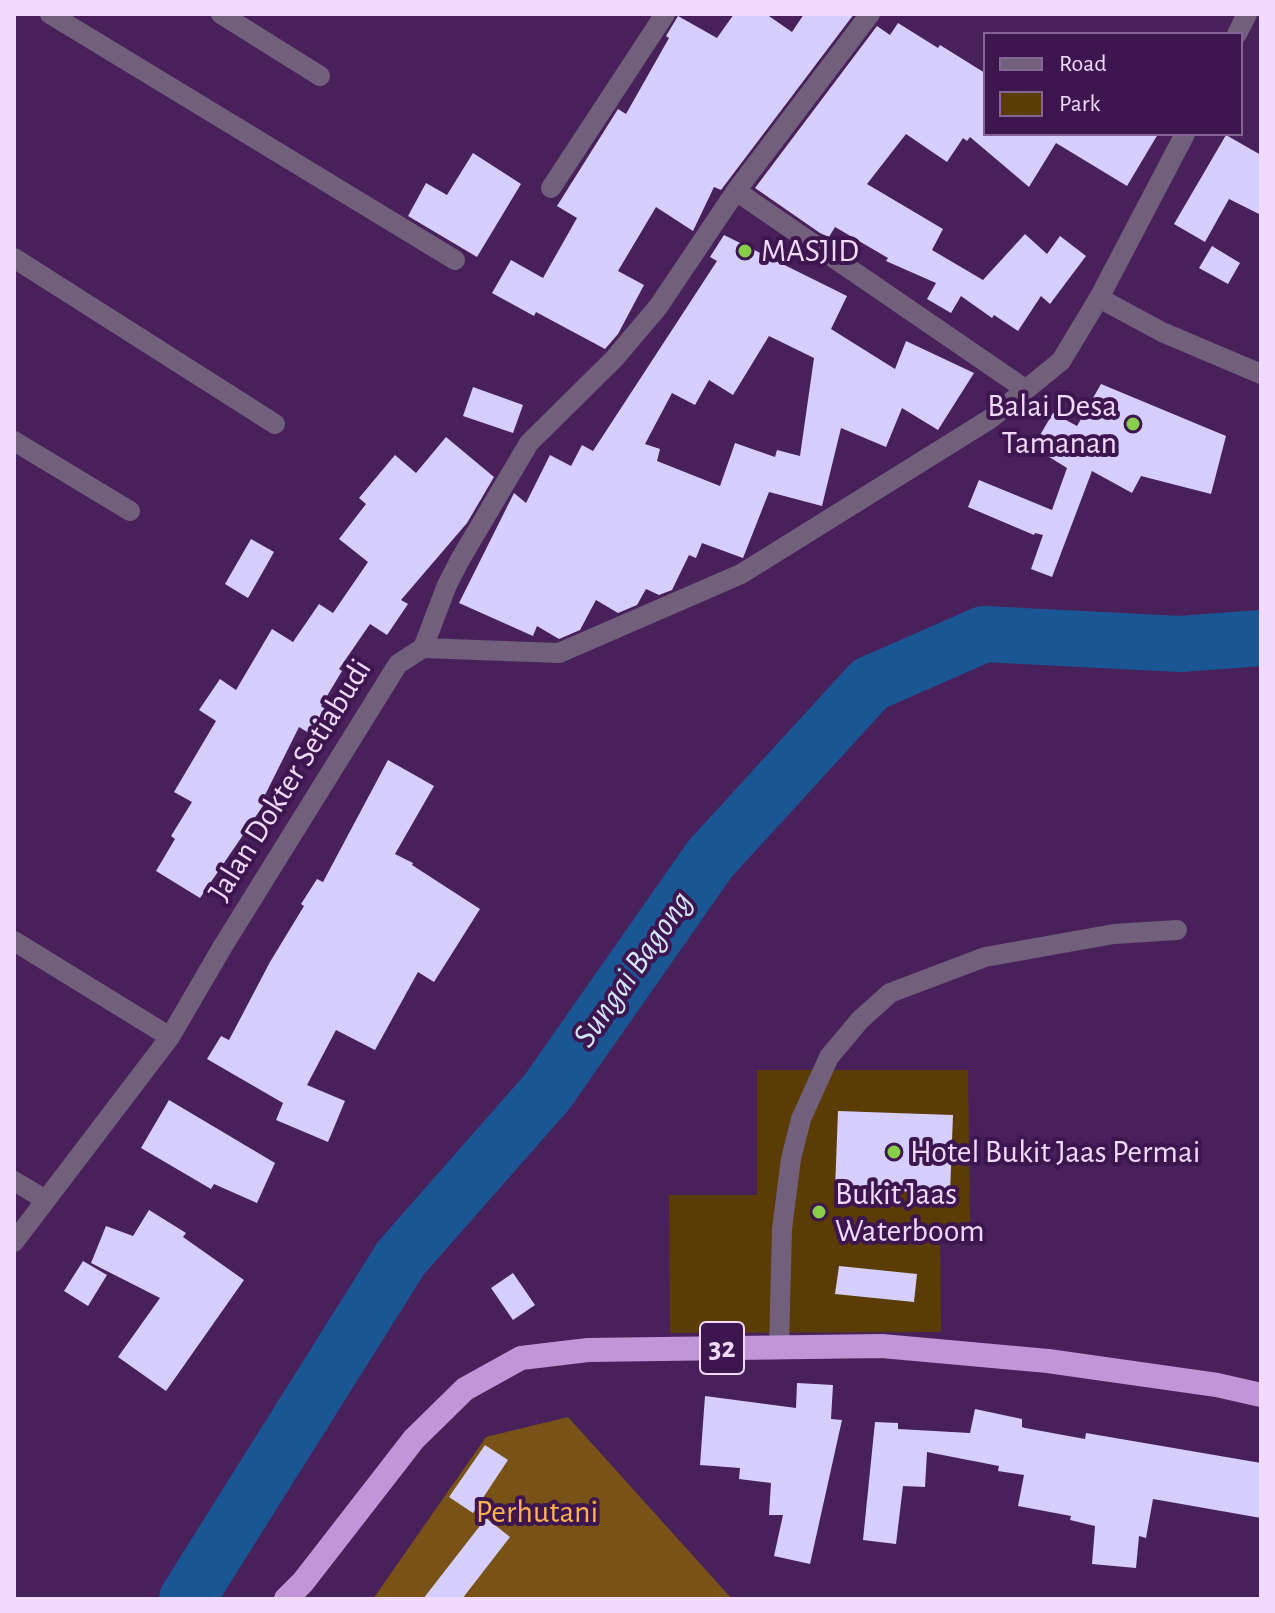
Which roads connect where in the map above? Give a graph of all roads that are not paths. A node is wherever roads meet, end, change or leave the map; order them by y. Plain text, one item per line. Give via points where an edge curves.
1 (221, 14) edge
2 (665, 14) edge
3 (870, 14) edge
4 (1247, 14) edge
5 (59, 16) edge
6 (1238, 32) edge
7 (320, 76) dead end
8 (1184, 136) edge
9 (551, 188) dead end
10 (736, 191) junction
11 (14, 258) edge
12 (455, 260) dead end
13 (1099, 298) junction
14 (1261, 374) edge
15 (1025, 389) junction
16 (275, 424) dead end
17 (14, 441) edge
18 (130, 511) dead end
19 (423, 648) junction
20 (1177, 930) dead end
21 (14, 941) edge
22 (170, 1037) junction
23 (14, 1181) edge
24 (46, 1200) junction
25 (14, 1242) edge
26 (779, 1347) junction
27 (1261, 1395) edge
28 (286, 1599) edge

1 - 7 street
2 - 9 street
3 - 10 street
4 - 6 street
5 - 12 street
8 - 13 street
10 - 15 street
10 - 19 street via 658,307 529,443 447,585
11 - 16 street
13 - 14 street via 1162,332
13 - 15 street via 1061,361
15 - 19 street via 990,419 741,574 573,647 559,653
17 - 18 street
19 - 22 street, Jalan Dokter Setiabudi via 398,664
20 - 26 street via 1114,934 985,957 890,993 860,1020 829,1057 801,1119 791,1159 782,1229
21 - 22 street
22 - 24 street, Jalan Dokter Setiabudi
23 - 24 street
24 - 25 street, Jalan Dokter Setiabudi
26 - 27 highway, 32 via 882,1346 1048,1361
26 - 28 highway, 32 via 588,1350 521,1358 465,1389 414,1439

